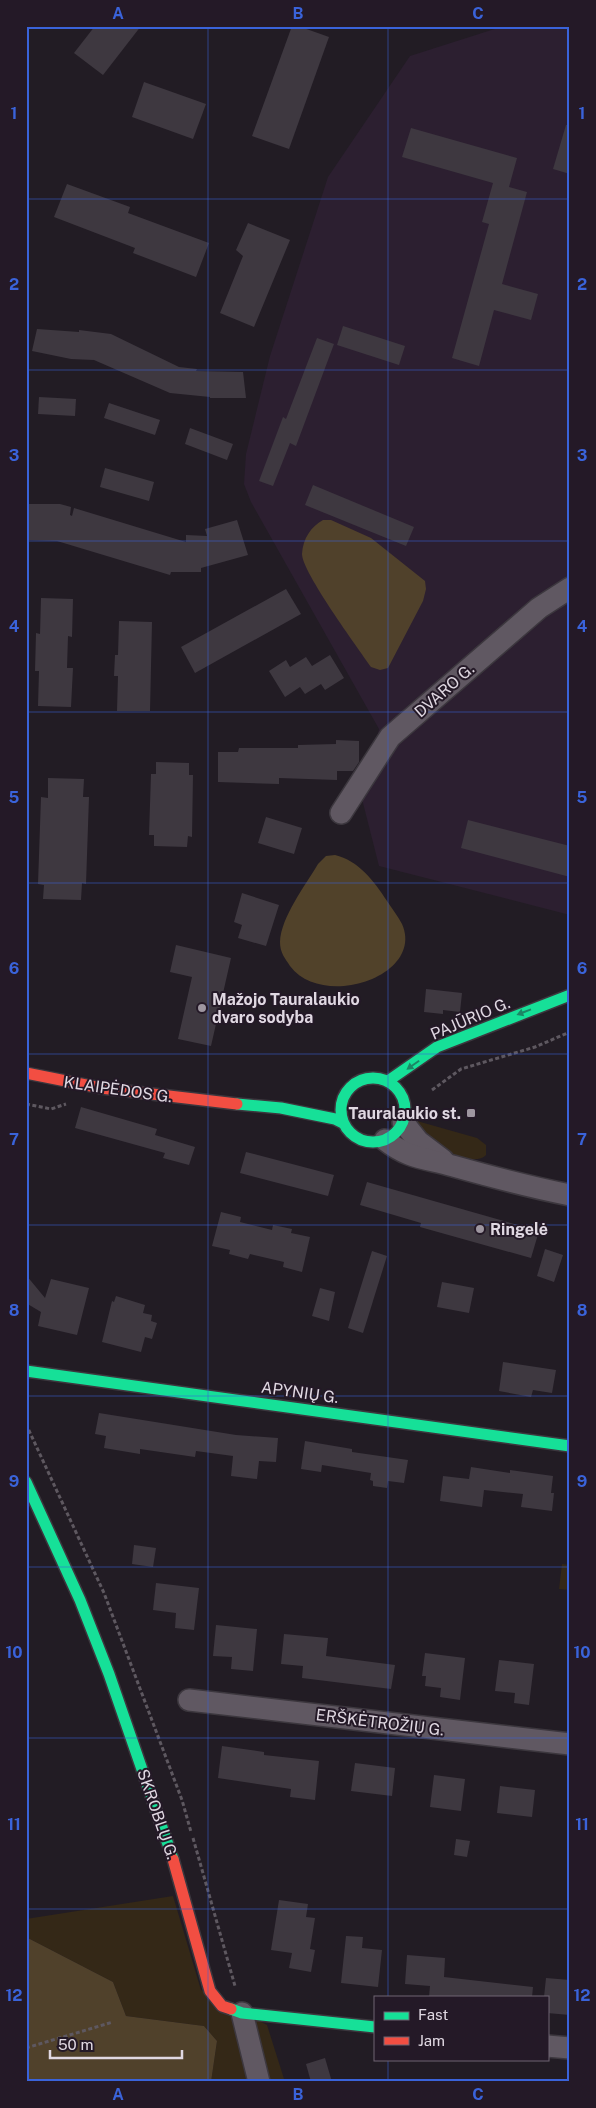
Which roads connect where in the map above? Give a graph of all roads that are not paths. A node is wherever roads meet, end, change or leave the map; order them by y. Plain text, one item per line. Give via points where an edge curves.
1 (570, 588) edge
2 (340, 813) dead end
3 (570, 995) edge
4 (26, 1073) edge
5 (388, 1081) junction
6 (346, 1092) junction
7 (331, 1097) dead end
8 (316, 1102) dead end
9 (281, 1108) junction
10 (406, 1108) junction
11 (343, 1123) junction
12 (385, 1140) junction
13 (449, 1165) junction
14 (570, 1195) edge
15 (26, 1371) edge
16 (570, 1446) edge
17 (26, 1482) edge
18 (189, 1700) dead end
19 (570, 1744) edge
20 (242, 2013) junction
21 (374, 2027) edge
22 (548, 2046) edge
23 (570, 2048) edge
24 (259, 2082) edge

1 - 2 street, DVARO G. via 539,608 390,737
3 -> 5 street, PAJŪRIO G. via 438,1048
4 - 9 street, KLAIPĖDOS G. via 101,1088
5 - 6 street via 360,1080
5 - 10 street via 396,1087
6 - 7 street
6 - 11 street via 341,1107
8 - 9 street
9 - 11 street
10 - 12 street via 399,1129
10 - 13 street via 418,1141
11 - 12 street via 356,1138 370,1142
12 - 13 street via 409,1156
13 - 14 street
15 - 16 street, APYNIŲ G.
17 - 20 street, SKROBLŲ G. via 80,1600 109,1674 168,1839 210,1991 222,2006
18 - 19 street, ERŠKĖTROŽIŲ G.
20 - 21 street, SKROBLŲ G.
20 - 24 street
22 - 23 street

